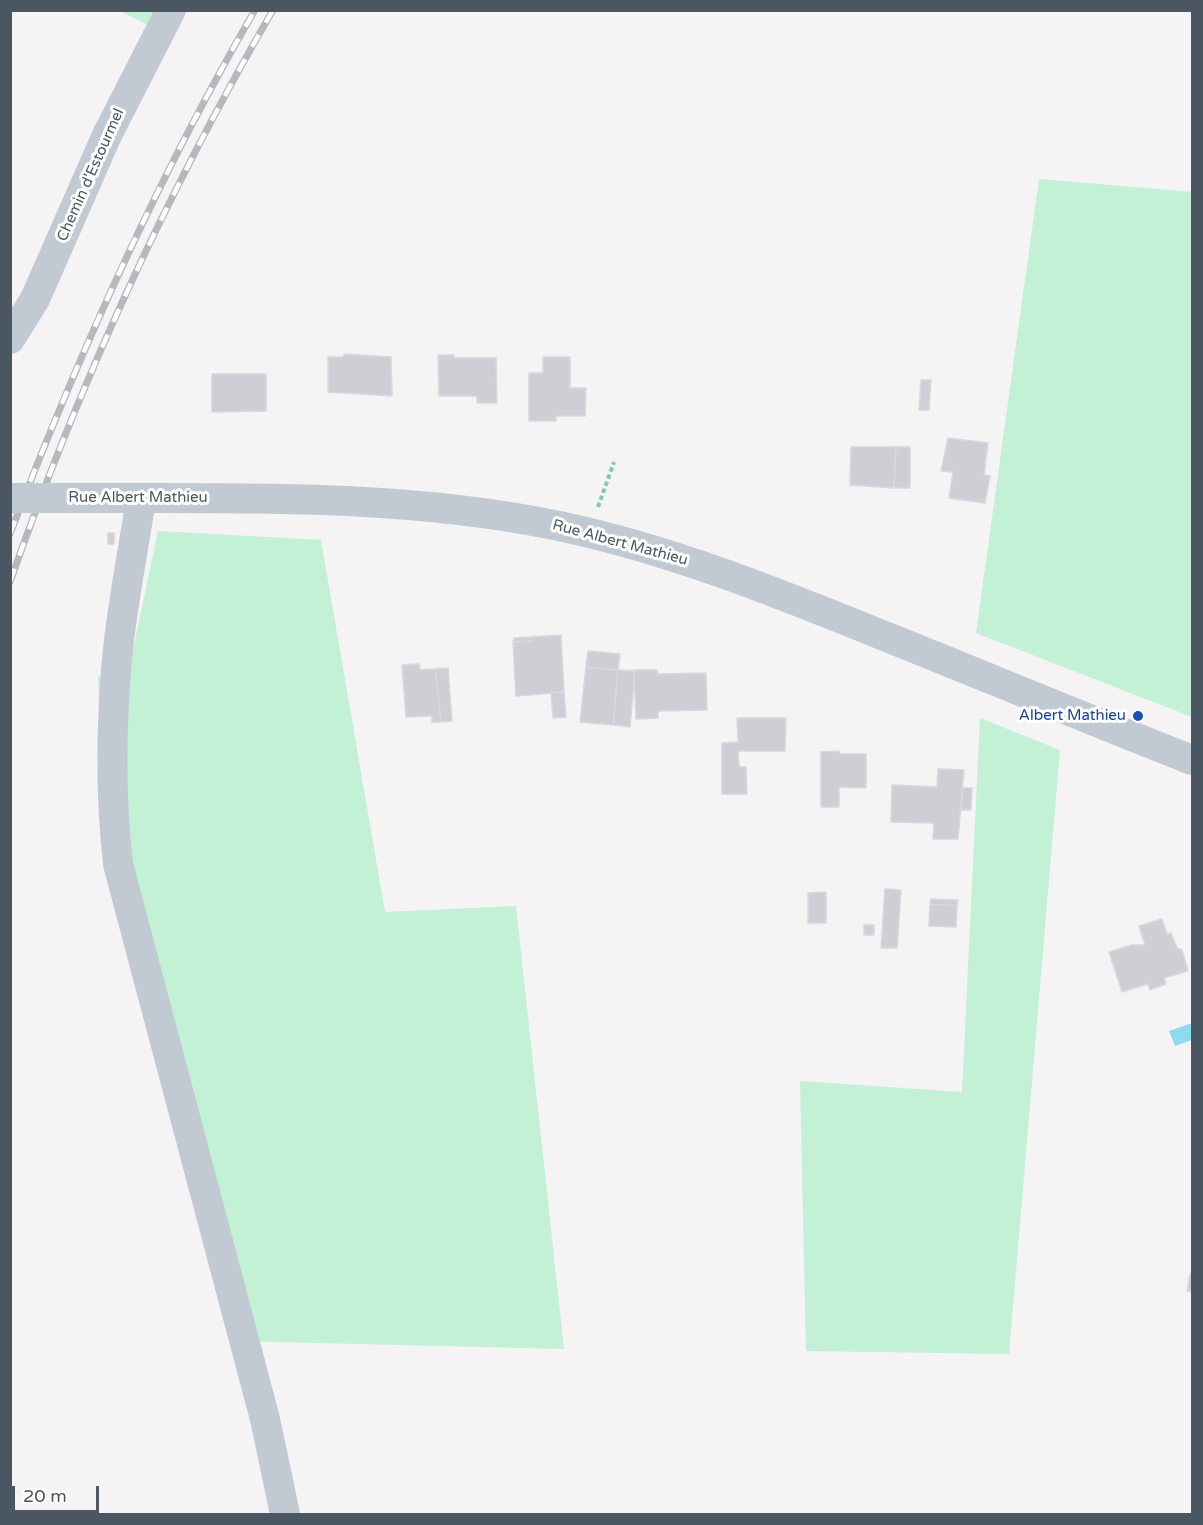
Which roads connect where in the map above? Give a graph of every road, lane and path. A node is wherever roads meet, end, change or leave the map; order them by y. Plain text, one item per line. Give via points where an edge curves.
1 (171, 10) edge
2 (10, 339) edge
3 (614, 462) dead end
4 (10, 498) edge
5 (141, 498) junction
6 (589, 533) junction
7 (1192, 760) edge
8 (285, 1515) edge

1 - 2 street, Chemin d'Estourmel via 107,135 35,299
3 - 6 path
4 - 5 street, Rue Albert Mathieu, bridge
5 - 6 street, Rue Albert Mathieu via 285,498 416,504
5 - 8 street via 116,670 113,729 118,864 265,1419
6 - 7 street, Rue Albert Mathieu via 736,578

